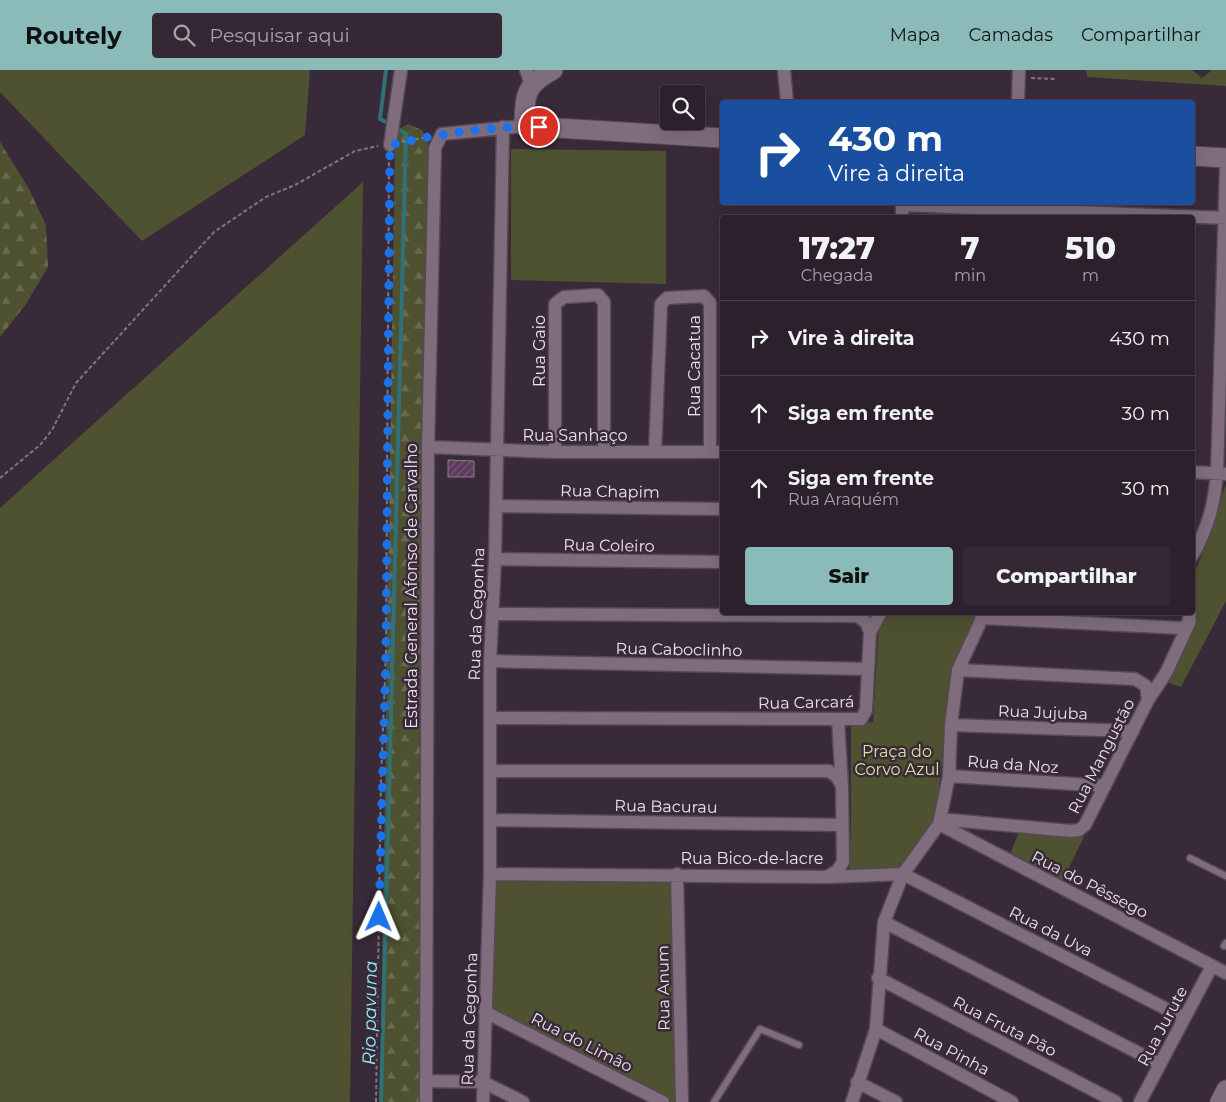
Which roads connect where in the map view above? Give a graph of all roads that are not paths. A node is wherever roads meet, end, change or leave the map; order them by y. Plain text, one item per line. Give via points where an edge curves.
1 (401, 70) edge
2 (553, 70) edge
3 (784, 70) edge
4 (1019, 74) edge
5 (529, 77) edge
6 (787, 100) edge
7 (1018, 100) edge
8 (524, 126) junction
9 (503, 127) junction
10 (720, 138) edge
11 (390, 145) road end
12 (1195, 156) edge
13 (1226, 158) edge
14 (1226, 169) edge
15 (902, 208) edge
16 (956, 212) edge
17 (1010, 213) edge
18 (1057, 214) edge
19 (1110, 215) edge
20 (1195, 217) edge
21 (1225, 218) edge
22 (1224, 269) edge
23 (1224, 319) edge
24 (1223, 374) edge
25 (1222, 426) edge
26 (428, 447) junction
27 (496, 450) junction
28 (604, 451) junction
29 (555, 452) junction
30 (655, 452) junction
31 (716, 452) edge
32 (1195, 472) edge
33 (1221, 474) edge
34 (496, 506) junction
35 (720, 510) edge
36 (1195, 550) edge
37 (495, 559) junction
38 (720, 562) edge
39 (494, 614) junction
40 (879, 615) edge
41 (983, 615) edge
42 (1190, 617) edge
43 (870, 632) junction
44 (490, 661) junction
45 (868, 669) junction
46 (958, 670) junction
47 (1148, 700) junction
48 (490, 718) junction
49 (838, 720) junction
50 (951, 725) junction
51 (1134, 731) junction
52 (490, 771) junction
53 (949, 776) junction
54 (842, 786) junction
55 (1105, 786) junction
56 (490, 820) junction
57 (940, 822) junction
58 (842, 825) junction
59 (1190, 858) dead end
60 (490, 874) junction
61 (677, 874) junction
62 (903, 874) junction
63 (1226, 876) edge
64 (827, 877) junction
65 (884, 922) junction
66 (1212, 966) junction
67 (1226, 973) edge
68 (878, 978) junction
69 (485, 1012) junction
70 (1184, 1018) junction
71 (876, 1029) junction
72 (800, 1045) dead end
73 (1160, 1064) junction
74 (426, 1081) junction
75 (483, 1082) junction
76 (857, 1082) junction
77 (1226, 1090) edge
78 (426, 1102) edge
79 (483, 1102) edge
80 (522, 1102) edge
81 (664, 1102) edge
82 (682, 1102) edge
83 (714, 1102) edge
84 (852, 1102) edge
85 (896, 1102) edge
86 (1012, 1102) edge
87 (1116, 1102) edge
88 (1140, 1102) edge
89 (1220, 1102) edge

1 - 11 street
2 - 5 street
3 - 6 street
4 - 7 street
5 - 8 street
8 - 9 street
8 - 10 street
9 - 26 street, Estrada General Afonso de Carvalho via 442,134 435,148
9 - 27 street, Rua da Cegonha
12 - 13 street
14 - 21 street
15 - 16 street
16 - 17 street
17 - 18 street
18 - 19 street
20 - 21 street
21 - 22 street
22 - 23 street
23 - 24 street
24 - 25 street
25 - 33 street
26 - 27 street, Rua Sanhaço
26 - 74 street, Estrada General Afonso de Carvalho
27 - 29 street, Rua Sanhaço
27 - 34 street, Rua da Cegonha
28 - 29 street, Rua Sanhaço
28 - 29 street, Rua Gaio via 604,302 598,295 564,297 555,304
28 - 30 street, Rua Sanhaço
30 - 31 street, Rua Sanhaço
30 - 31 street, Rua Cacatua via 661,304 667,298 704,296 710,303
32 - 33 street
33 - 36 street via 1208,524
34 - 35 street, Rua Chapim
34 - 37 street, Rua da Cegonha
37 - 38 street, Rua Coleiro
37 - 39 street, Rua da Cegonha
39 - 43 street via 857,616 866,622
39 - 44 street, Rua da Cegonha
40 - 43 street
41 - 42 street via 1181,628
41 - 46 street
42 - 47 street via 1166,673
43 - 45 street, Rua Carcará
44 - 45 street, Rua Caboclinho
44 - 48 street, Rua da Cegonha
45 - 49 street, Rua Carcará via 864,716 861,719
46 - 47 street, Rua Mangustão via 1135,679 1146,686
46 - 50 street
47 - 51 street, Rua Mangustão
48 - 49 street, Rua Carcará
48 - 52 street, Rua da Cegonha
49 - 54 street, Rua Bico-de-lacre
50 - 51 street, Rua Jujuba
50 - 53 street
51 - 55 street, Rua Mangustão
52 - 54 street via 829,771
52 - 56 street, Rua da Cegonha
53 - 55 street, Rua da Noz
53 - 57 street
54 - 58 street, Rua Bico-de-lacre
55 - 57 street, Rua Mangustão via 1085,825 1079,830
56 - 58 street, Rua Bacurau
56 - 60 street, Rua da Cegonha
57 - 62 street
57 - 66 street, Rua do Pêssego
58 - 64 street, Rua Bico-de-lacre via 842,862 837,871
59 - 63 lane
60 - 61 street, Rua Bico-de-lacre
60 - 69 street, Rua da Cegonha
61 - 64 street, Rua Bico-de-lacre
61 - 82 street, Rua Anum
62 - 64 street
62 - 65 street
62 - 70 street, Rua da Uva
65 - 68 street
65 - 73 street
66 - 67 street, Rua do Pêssego
66 - 70 street, Rua Jurute
68 - 71 street
68 - 87 street, Rua Fruta Pão
69 - 75 street, Rua da Cegonha
69 - 81 street, Rua do Limão
70 - 73 street, Rua Jurute
71 - 76 street
71 - 86 street, Rua Pinha
72 - 83 lane via 760,1029
73 - 88 street, Rua Jurute
74 - 75 street
74 - 78 street, Estrada General Afonso de Carvalho
75 - 79 street, Rua da Cegonha
75 - 80 street
76 - 84 street
76 - 85 street
77 - 89 street

